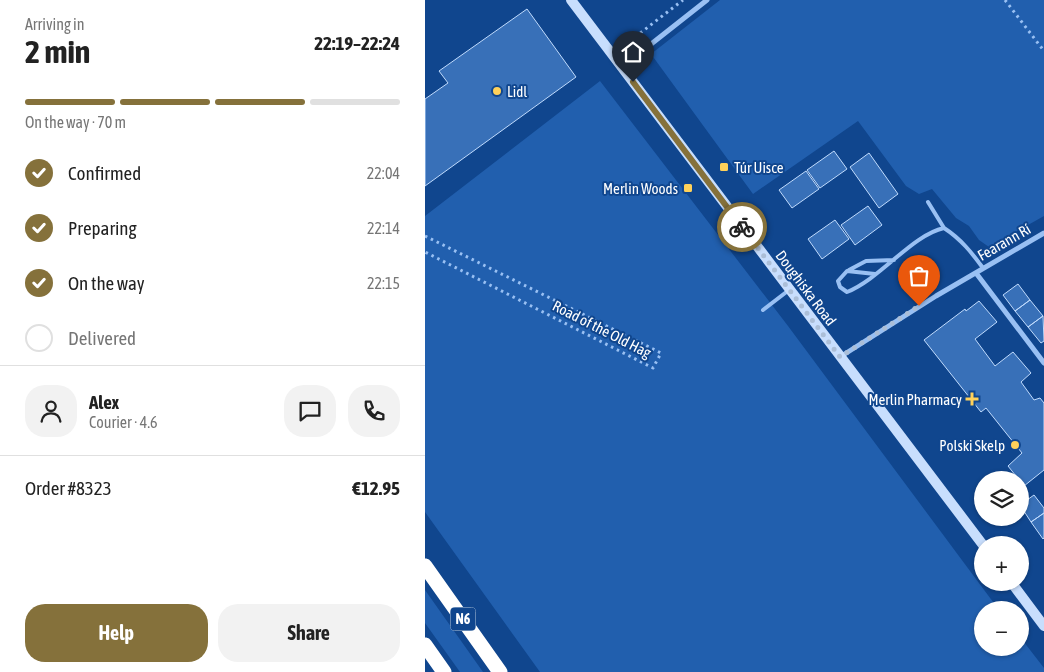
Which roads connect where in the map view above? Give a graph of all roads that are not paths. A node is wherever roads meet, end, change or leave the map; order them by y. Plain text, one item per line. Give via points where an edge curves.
1 (571, 0) edge
2 (707, 0) edge
3 (622, 68) junction
4 (928, 202) dead end
5 (944, 228) junction
6 (1044, 233) edge
7 (894, 260) junction
8 (983, 268) junction
9 (847, 271) junction
10 (976, 273) junction
11 (875, 274) junction
12 (789, 290) junction
13 (763, 310) dead end
14 (840, 357) junction
15 (1044, 363) edge
16 (976, 536) edge
17 (425, 566) edge
18 (1018, 591) edge
19 (1044, 626) edge
20 (425, 645) edge
21 (444, 672) edge
22 (500, 672) edge

1 - 3 street, Doughiska Road
2 - 3 street
3 - 12 street, Doughiska Road
4 - 5 lane
5 - 7 lane via 933,231
5 - 8 lane via 967,247
6 - 8 street, Fearann Rí
7 - 9 lane via 866,262
7 - 11 lane
8 - 10 street, Fearann Rí
9 - 11 lane
9 - 11 lane via 838,281 847,292
10 - 14 street, Fearann Rí
10 - 15 street, Fearann Rí
12 - 13 lane
12 - 14 street, Doughiska Road
14 - 16 street, Doughiska Road
17 - 22 highway, N6
18 - 19 street
20 - 21 highway

